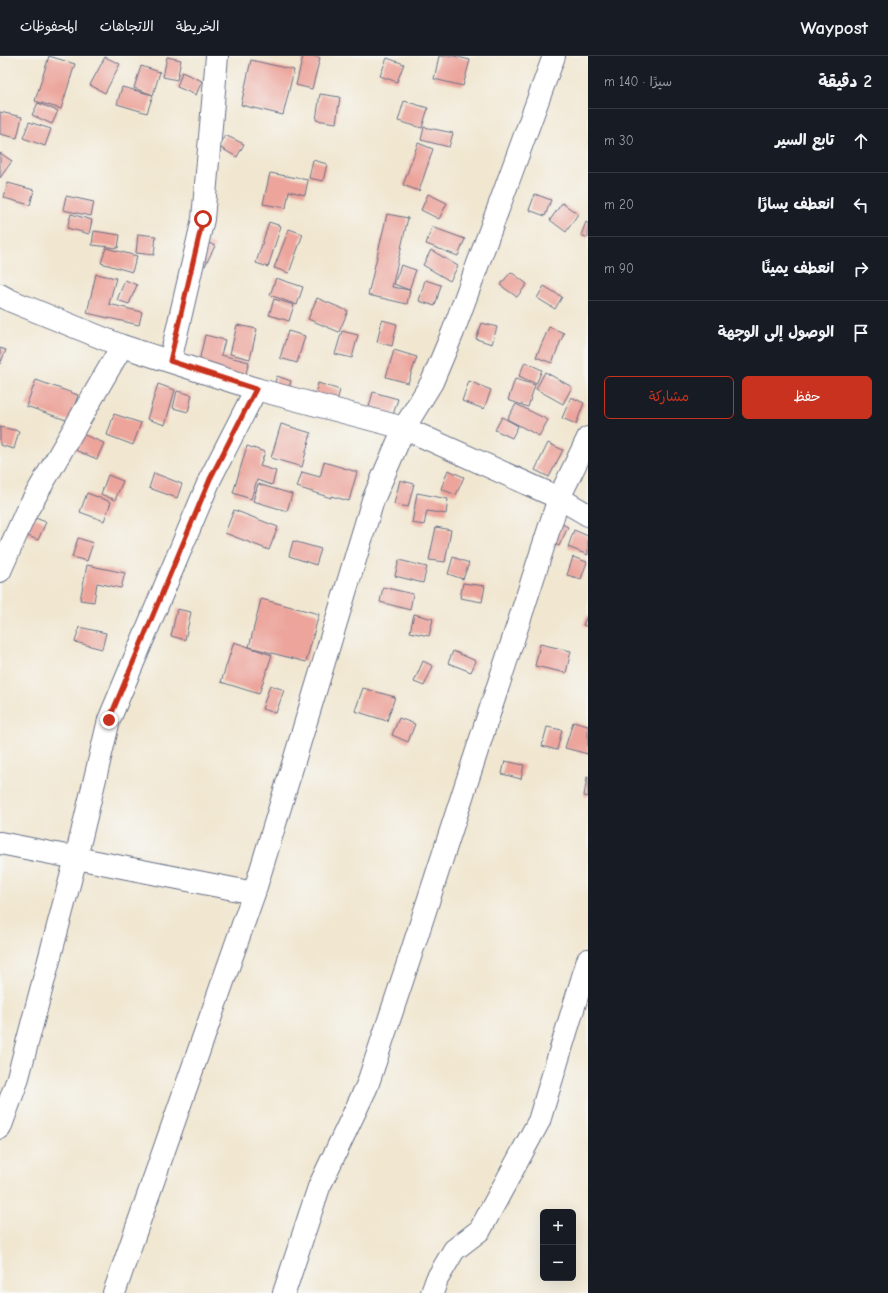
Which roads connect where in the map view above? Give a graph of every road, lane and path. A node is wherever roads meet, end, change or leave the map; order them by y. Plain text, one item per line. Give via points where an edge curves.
1 (217, 56) edge
2 (554, 56) edge
3 (0, 295) edge
4 (122, 346) junction
5 (170, 361) junction
6 (256, 389) junction
7 (404, 428) junction
8 (588, 438) edge
9 (559, 498) junction
10 (588, 515) edge
11 (0, 571) edge
12 (0, 843) edge
13 (76, 858) junction
14 (254, 893) junction
15 (588, 960) edge
16 (580, 1012) edge
17 (0, 1128) edge
18 (114, 1293) edge
19 (284, 1293) edge
20 (432, 1293) edge

1 - 5 street via 203,219
2 - 7 street via 453,332 432,382
3 - 4 street
4 - 5 street
4 - 11 street via 26,512
5 - 6 street
6 - 7 street
6 - 13 street via 210,479 109,720
7 - 9 street
7 - 14 street via 373,500
8 - 9 street
9 - 10 street
9 - 19 street via 370,1078 319,1186
12 - 13 street
13 - 14 street
13 - 17 street via 17,1081
14 - 18 street
15 - 16 street
16 - 20 street via 539,1121 480,1230 454,1250

